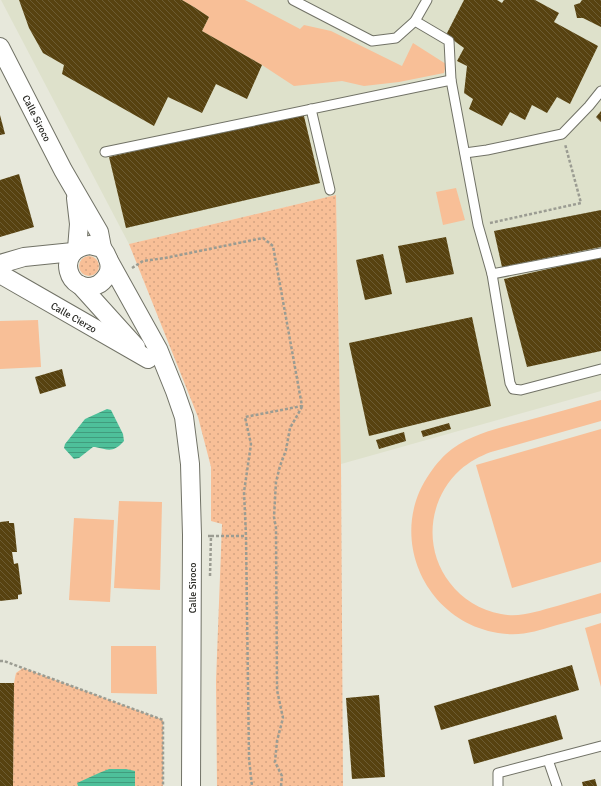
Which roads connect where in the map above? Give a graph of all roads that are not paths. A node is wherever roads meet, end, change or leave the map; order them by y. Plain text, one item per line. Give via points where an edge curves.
1 (293, 0) edge
2 (427, 0) edge
3 (415, 21) junction
4 (0, 47) edge
5 (451, 80) junction
6 (601, 91) edge
7 (311, 109) junction
8 (105, 152) dead end
9 (465, 153) junction
10 (74, 189) junction
11 (330, 190) dead end
12 (75, 250) junction
13 (601, 253) edge
14 (105, 254) junction
15 (0, 264) edge
16 (0, 274) edge
17 (492, 274) junction
18 (80, 285) junction
19 (148, 359) junction
20 (601, 369) edge
21 (175, 391) junction
22 (601, 746) edge
23 (548, 760) junction
24 (191, 786) edge
25 (498, 786) edge
26 (557, 786) edge

1 - 3 lane via 372,41 396,38
2 - 3 lane
3 - 5 lane via 449,41
4 - 10 street, Calle Siroco
5 - 7 lane
5 - 9 lane
6 - 9 lane via 562,134
7 - 8 lane
7 - 11 lane
9 - 17 lane via 478,225
10 - 12 street, Calle Siroco via 79,224
10 - 14 street, Calle Siroco via 99,232
12 - 14 street via 90,245
12 - 15 street via 24,257
12 - 18 street via 70,256 68,268 72,278
13 - 17 lane
14 - 18 street via 110,266 105,279 94,286
14 - 21 street, Calle Siroco via 158,349
16 - 19 street, Calle Cierzo
17 - 20 lane via 510,383 513,388 521,390
18 - 19 street, Calle Siroco
19 - 21 street, Calle Siroco
21 - 24 street, Calle Siroco via 184,417 190,464
22 - 23 lane
23 - 25 lane via 498,773
23 - 26 lane

